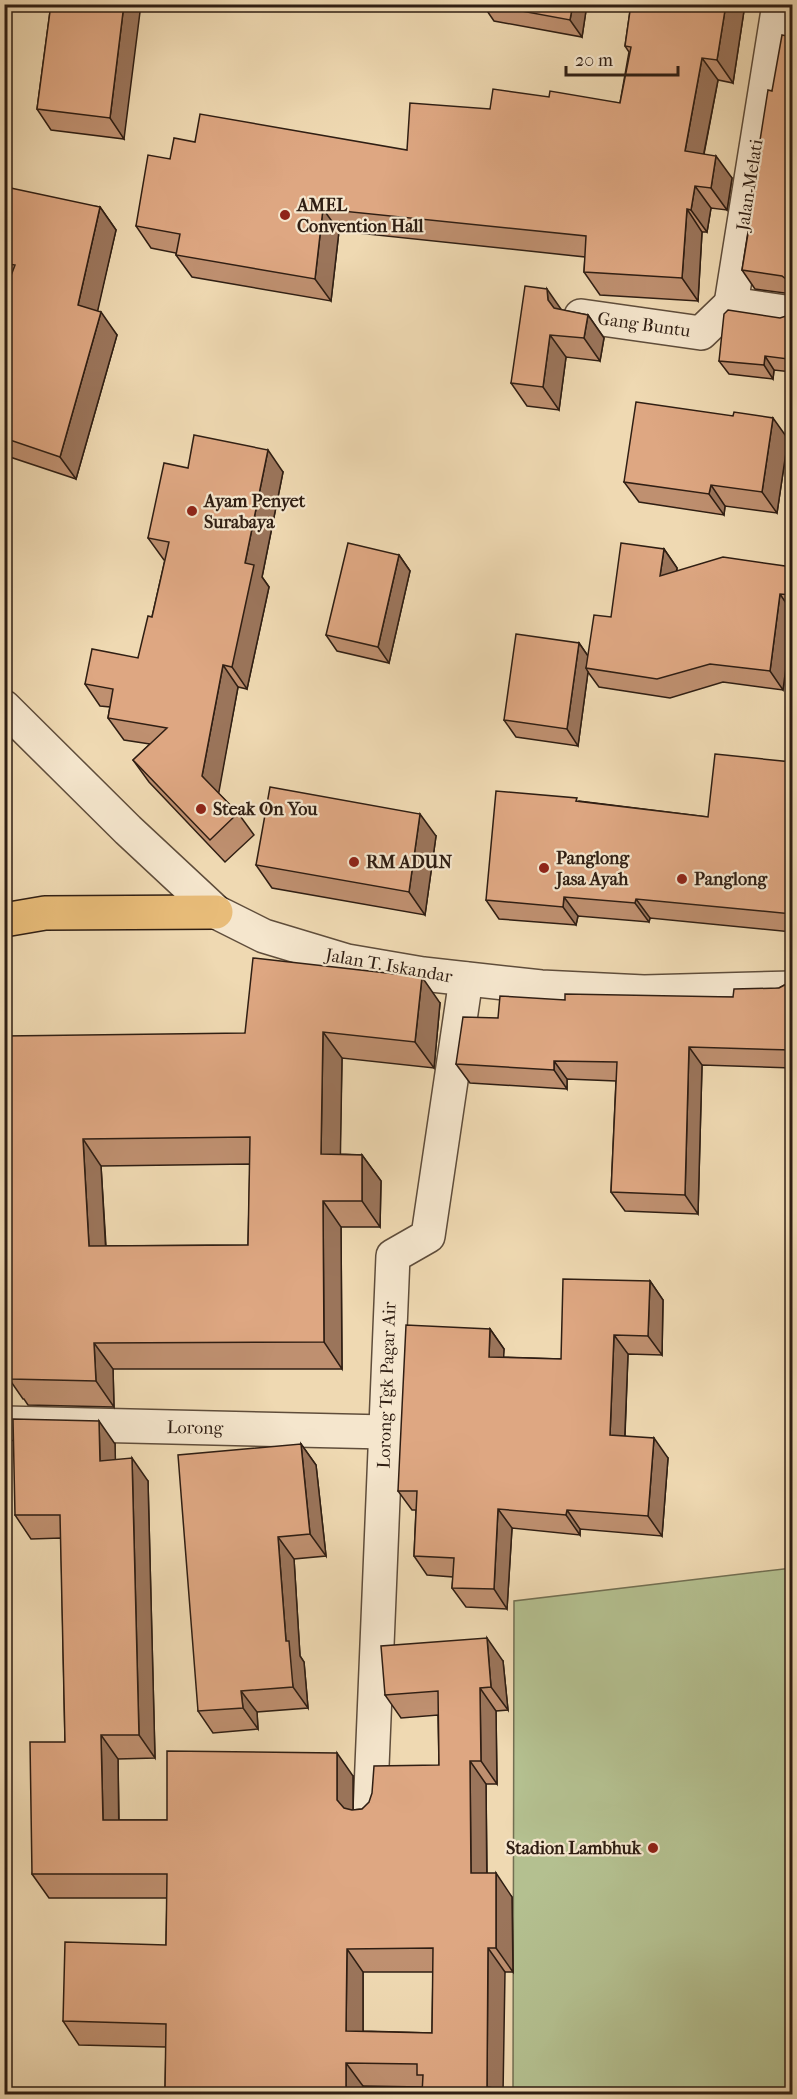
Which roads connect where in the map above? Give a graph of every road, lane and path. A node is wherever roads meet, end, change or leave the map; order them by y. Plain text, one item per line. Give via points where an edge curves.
1 (778, 4) edge
2 (731, 304) junction
3 (792, 313) edge
4 (581, 316) edge
5 (4, 707) edge
6 (216, 912) junction
7 (4, 920) edge
8 (466, 979) junction
9 (792, 988) edge
10 (4, 1423) edge
11 (386, 1432) junction
12 (370, 1815) edge

1 - 2 street, Jalan Melati
2 - 3 street
2 - 4 street, Gang Buntu via 701,333
5 - 6 street, Jalan T. Iskandar
6 - 7 main road via 45,913
6 - 8 street, Jalan T. Iskandar via 264,936 347,961
8 - 9 street, Jalan T. Iskandar via 644,992
8 - 11 street, Lorong Tgk Pagar Air via 428,1236 393,1256
10 - 11 street, Lorong
11 - 12 street, Lorong Tgk Pagar Air

